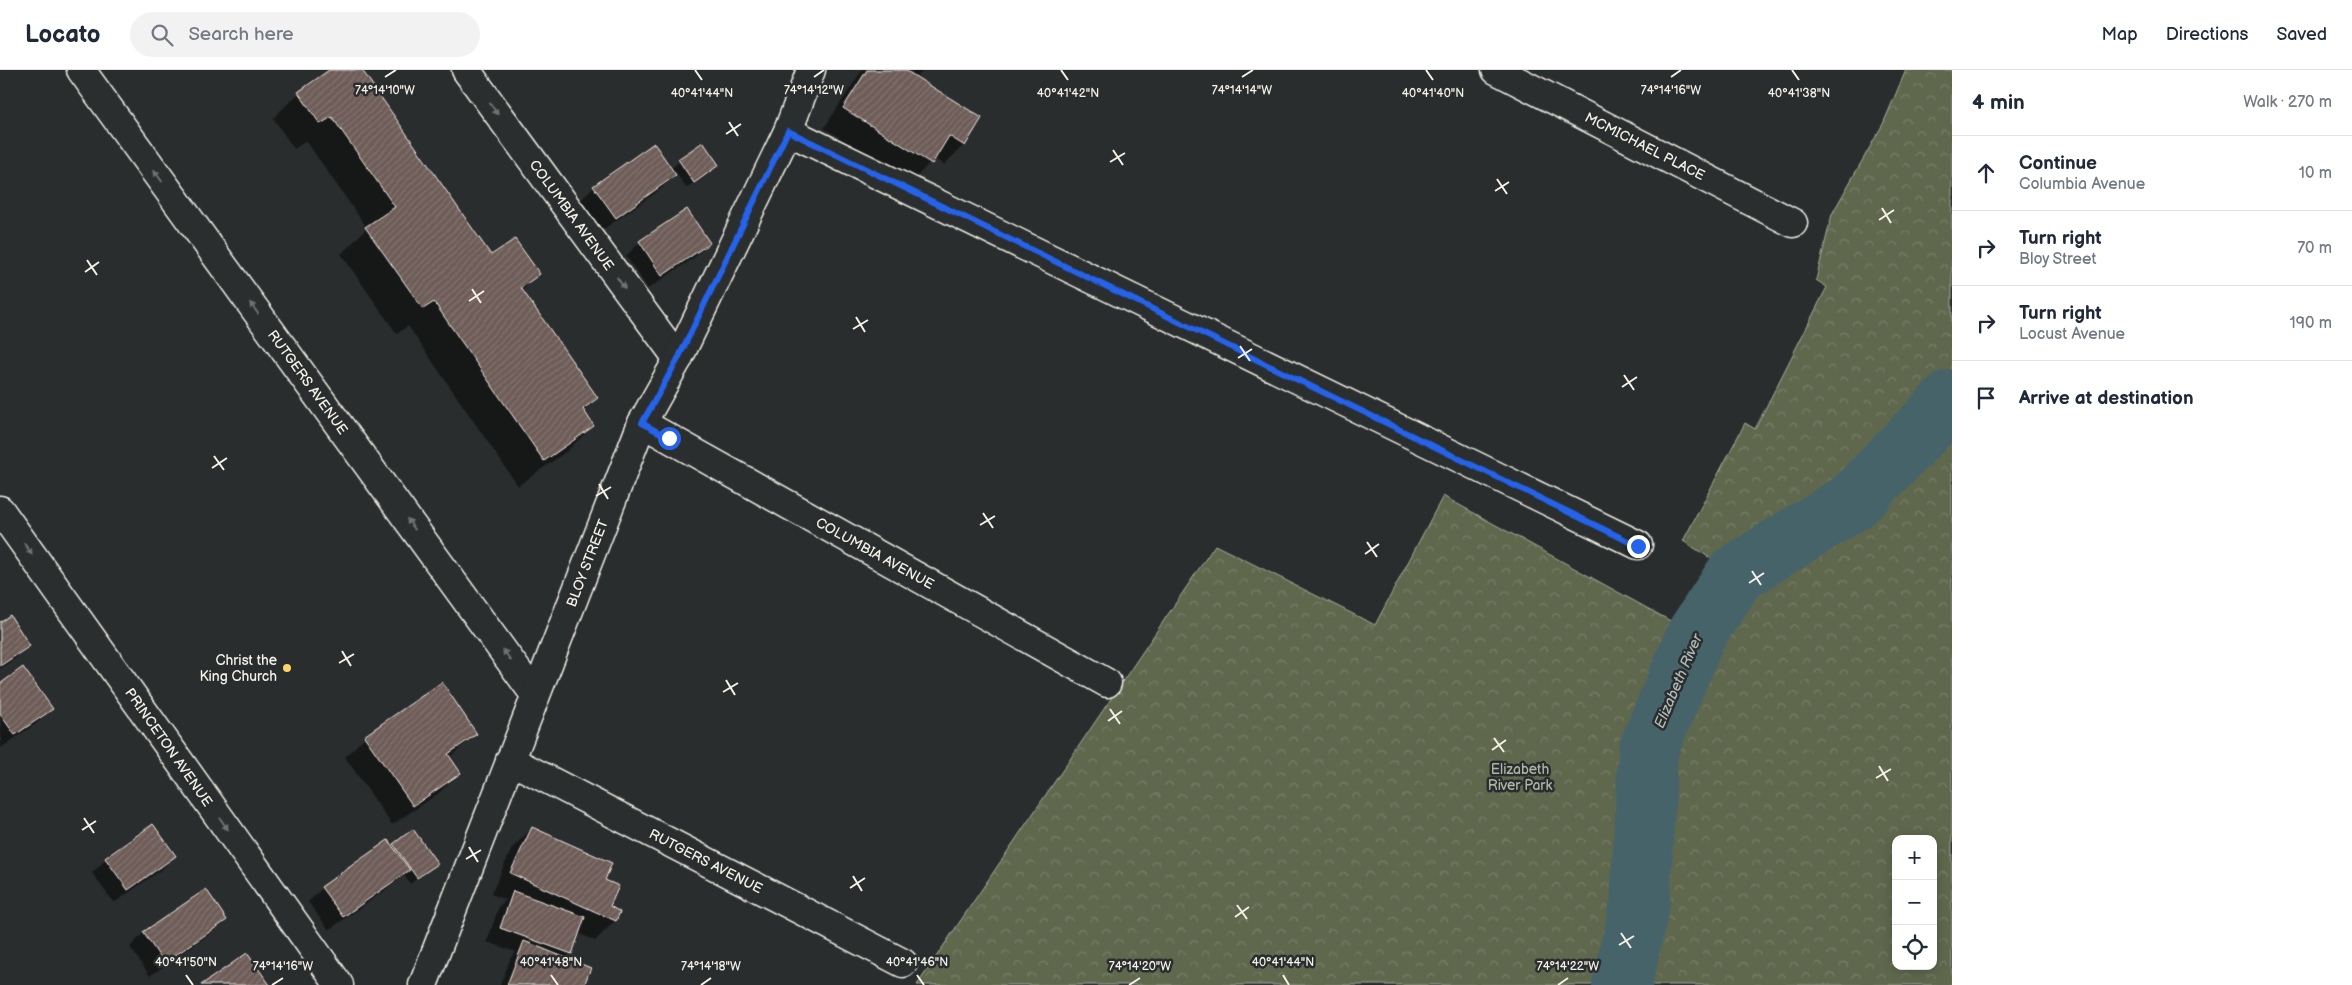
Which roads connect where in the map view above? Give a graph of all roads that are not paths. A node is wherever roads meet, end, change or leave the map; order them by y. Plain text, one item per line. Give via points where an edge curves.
1 (81, 70) edge
2 (466, 70) edge
3 (811, 70) edge
4 (1496, 70) edge
5 (788, 131) junction
6 (1792, 223) dead end
7 (678, 359) junction
8 (642, 423) junction
9 (0, 510) edge
10 (1638, 546) dead end
11 (1107, 683) dead end
12 (535, 695) junction
13 (510, 760) junction
14 (903, 963) dead end
15 (339, 985) edge
16 (422, 985) edge

12 -> 1 street, RUTGERS AVENUE
2 -> 7 street, COLUMBIA AVENUE
3 - 5 street, BLOY STREET
4 - 6 street, MCMICHAEL PLACE
5 - 7 street, BLOY STREET
5 - 10 street
7 - 8 street, BLOY STREET
8 - 11 street, COLUMBIA AVENUE
8 - 12 street, BLOY STREET
9 -> 15 street, PRINCETON AVENUE
12 - 13 street, BLOY STREET
13 - 14 street, RUTGERS AVENUE
13 - 16 street, BLOY STREET

